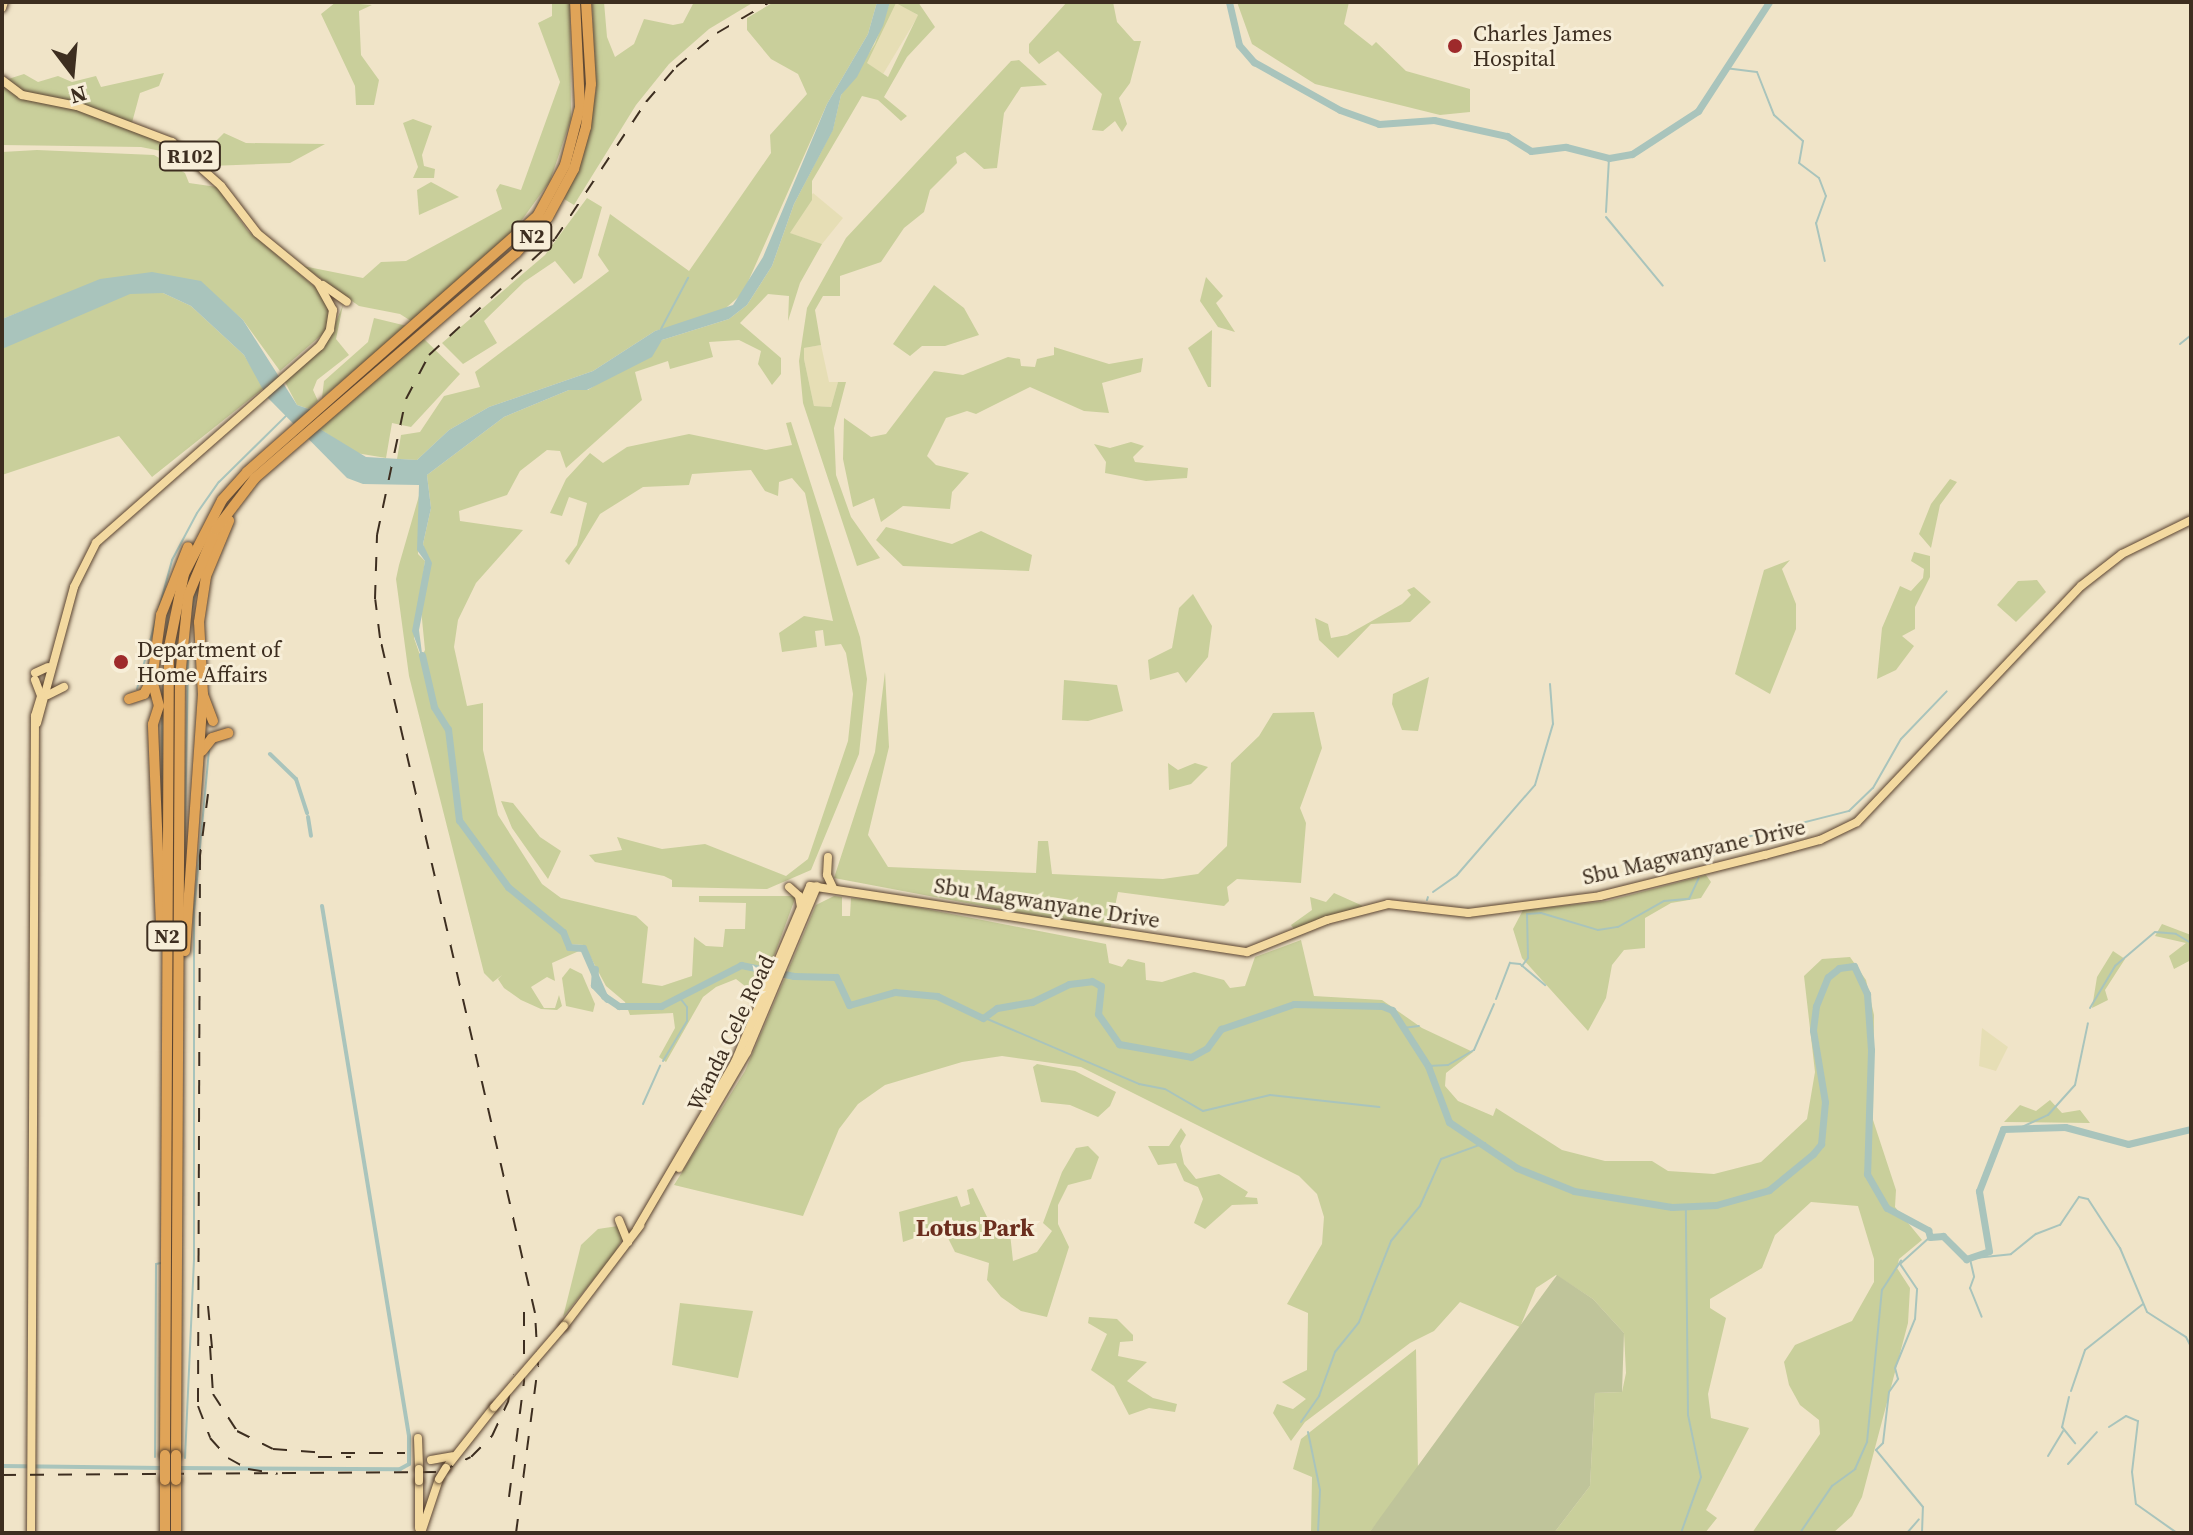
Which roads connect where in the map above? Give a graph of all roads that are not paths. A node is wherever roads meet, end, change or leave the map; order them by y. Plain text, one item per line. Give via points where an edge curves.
1 (4, 2) edge
2 (575, 2) edge
3 (586, 2) edge
4 (2, 8) edge
5 (2, 80) edge
6 (318, 283) junction
7 (347, 302) dead end
8 (341, 396) junction
9 (275, 452) junction
10 (255, 478) junction
11 (222, 500) junction
12 (2191, 520) edge
13 (51, 665) junction
14 (152, 679) junction
15 (203, 695) junction
16 (44, 696) junction
17 (129, 699) dead end
18 (213, 721) dead end
19 (228, 733) dead end
20 (202, 751) junction
21 (828, 857) dead end
22 (814, 886) joint
23 (789, 887) dead end
24 (835, 888) junction
25 (805, 907) junction
26 (167, 1040) junction
27 (178, 1140) junction
28 (619, 1220) dead end
29 (628, 1243) junction
30 (418, 1438) dead end
31 (170, 1455) junction
32 (454, 1455) junction
33 (431, 1460) dead end
34 (170, 1480) junction
35 (31, 1533) edge
36 (165, 1533) edge
37 (176, 1533) edge
38 (420, 1533) edge

1 - 4 main road
2 - 8 highway, N2 via 580,107 565,165 545,204 520,235
3 - 8 highway, N2 via 591,84 586,127 574,169 548,217 516,253
5 - 6 main road, R102 via 22,95 77,106 172,142 221,186 257,233
6 - 7 main road
6 - 13 main road, R102 via 331,304 328,335 104,533 83,565
8 - 9 highway, N2
9 - 10 highway, N2
9 - 11 highway, N2
10 - 15 highway via 222,535 204,584 199,622
10 - 27 highway, N2 via 225,514 205,551 184,621
11 - 14 highway via 171,583
11 - 26 highway, N2 via 191,556 171,625
12 - 24 main road, Sbu Magwanyane Drive via 2122,554 2081,586 1857,822 1820,840 1765,855 1600,896 1468,913 1388,904 1327,920 1247,952 1112,936
13 - 16 main road, R102
13 - 16 main road via 35,676
13 - 16 main road via 62,683
14 - 17 highway via 144,694
14 - 26 highway via 159,706 153,724
15 - 18 highway
15 - 20 highway via 197,719
16 - 35 main road, R102 via 37,723
19 - 20 highway via 212,738
20 - 27 highway via 187,890
21 - 24 main road
22 - 24 main road, Sbu Magwanyane Drive
22 - 25 main road, Wanda Cele Road
23 - 25 main road
24 - 25 main road
25 - 29 main road, Wanda Cele Road via 726,1093
26 - 31 highway, N2
27 - 31 highway, N2
28 - 29 main road
29 - 32 main road, Wanda Cele Road, bridge
30 - 38 main road, bridge
31 - 34 highway, N2, bridge
32 - 33 main road
32 - 38 main road, Wanda Cele Road, bridge via 439,1479
34 - 36 highway, N2
34 - 37 highway, N2

